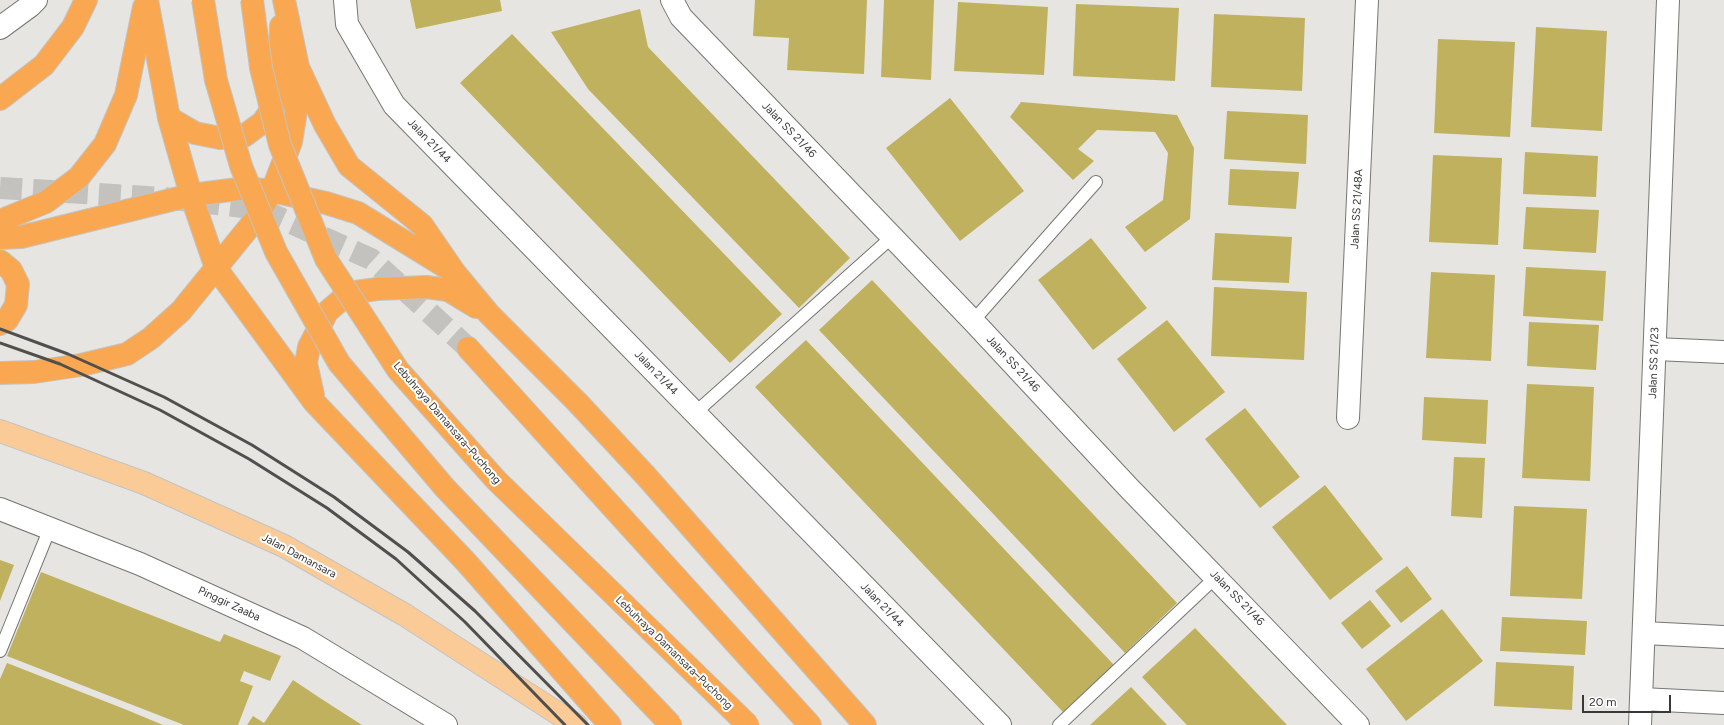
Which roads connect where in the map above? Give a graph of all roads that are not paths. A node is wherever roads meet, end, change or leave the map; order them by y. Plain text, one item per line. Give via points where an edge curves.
1 (36, 0) edge
2 (86, 0) edge
3 (146, 0) edge
4 (203, 0) edge
5 (252, 0) edge
6 (283, 0) edge
7 (345, 0) edge
8 (672, 0) edge
9 (1367, 0) edge
10 (1668, 0) edge
11 (0, 28) edge
12 (298, 67) junction
13 (0, 99) edge
14 (169, 118) junction
15 (1096, 182) dead end
16 (272, 191) junction
17 (191, 195) junction
18 (0, 221) edge
19 (892, 237) junction
20 (0, 238) edge
21 (0, 261) edge
22 (216, 268) junction
23 (455, 273) junction
24 (489, 314) junction
25 (973, 321) junction
26 (0, 324) edge
27 (468, 348) tunnel mouth
28 (1655, 349) junction
29 (1724, 352) edge
30 (0, 372) edge
31 (314, 402) junction
32 (695, 413) junction
33 (1348, 418) dead end
34 (0, 431) edge
35 (0, 509) edge
36 (50, 528) junction
37 (1216, 577) junction
38 (1644, 633) junction
39 (1724, 637) edge
40 (0, 651) edge
41 (1641, 699) junction
42 (1724, 703) edge
43 (446, 725) edge
44 (576, 725) edge
45 (610, 725) edge
46 (671, 725) edge
47 (748, 725) edge
48 (810, 725) edge
49 (865, 725) edge
50 (1000, 725) edge
51 (1059, 725) edge
52 (1358, 725) edge
53 (1640, 725) edge

1 - 11 street
2 - 13 highway via 73,27 44,65
3 - 14 highway
3 - 18 highway via 126,95 105,144 78,177 46,202
4 - 46 highway, bridge via 216,80 241,166 276,252 339,363 445,488
5 - 47 highway, Lebuhraya Damansara–Puchong, bridge via 260,68 280,145 326,259 398,370 496,480
6 - 12 highway
6 - 14 highway via 280,69 275,104 263,122 244,136 220,138 195,133
7 - 32 street, Jalan 21/44 via 347,24 394,105
8 - 19 street, Jalan SS 21/46 via 681,17
9 - 33 street, Jalan SS 21/48A
10 - 28 street, Jalan SS 21/23
12 - 16 highway via 296,111 291,142
12 - 23 highway via 325,125 349,166 422,225
14 - 17 highway
15 - 25 lane
16 - 17 highway via 246,188
16 - 22 highway via 255,220
16 - 23 highway via 358,213
17 - 20 highway via 21,238
17 - 22 highway
19 - 25 street, Jalan SS 21/46
19 - 32 lane
21 - 26 highway via 11,270 18,284 16,305 7,320
22 - 30 highway via 181,311 151,338 127,354 81,366 34,372
22 - 31 highway
23 - 24 highway
24 - 31 highway via 448,290 378,289 349,293 327,312 309,347 306,363
24 - 49 highway via 646,476
25 - 37 street, Jalan SS 21/46
27 - 48 highway
28 - 29 street
28 - 38 street, Jalan SS 21/23
31 - 45 highway via 466,562
32 - 50 street, Jalan 21/44
34 - 44 main road, Jalan Damansara via 144,483 284,546 405,615
35 - 36 street, Pinggir Zaaba
36 - 40 lane
36 - 43 street, Pinggir Zaaba via 140,564 303,638
37 - 51 lane
37 - 52 street, Jalan SS 21/46
38 - 39 street
38 - 41 street, Jalan SS 21/23
41 - 42 street
41 - 53 street, Jalan SS 21/23

